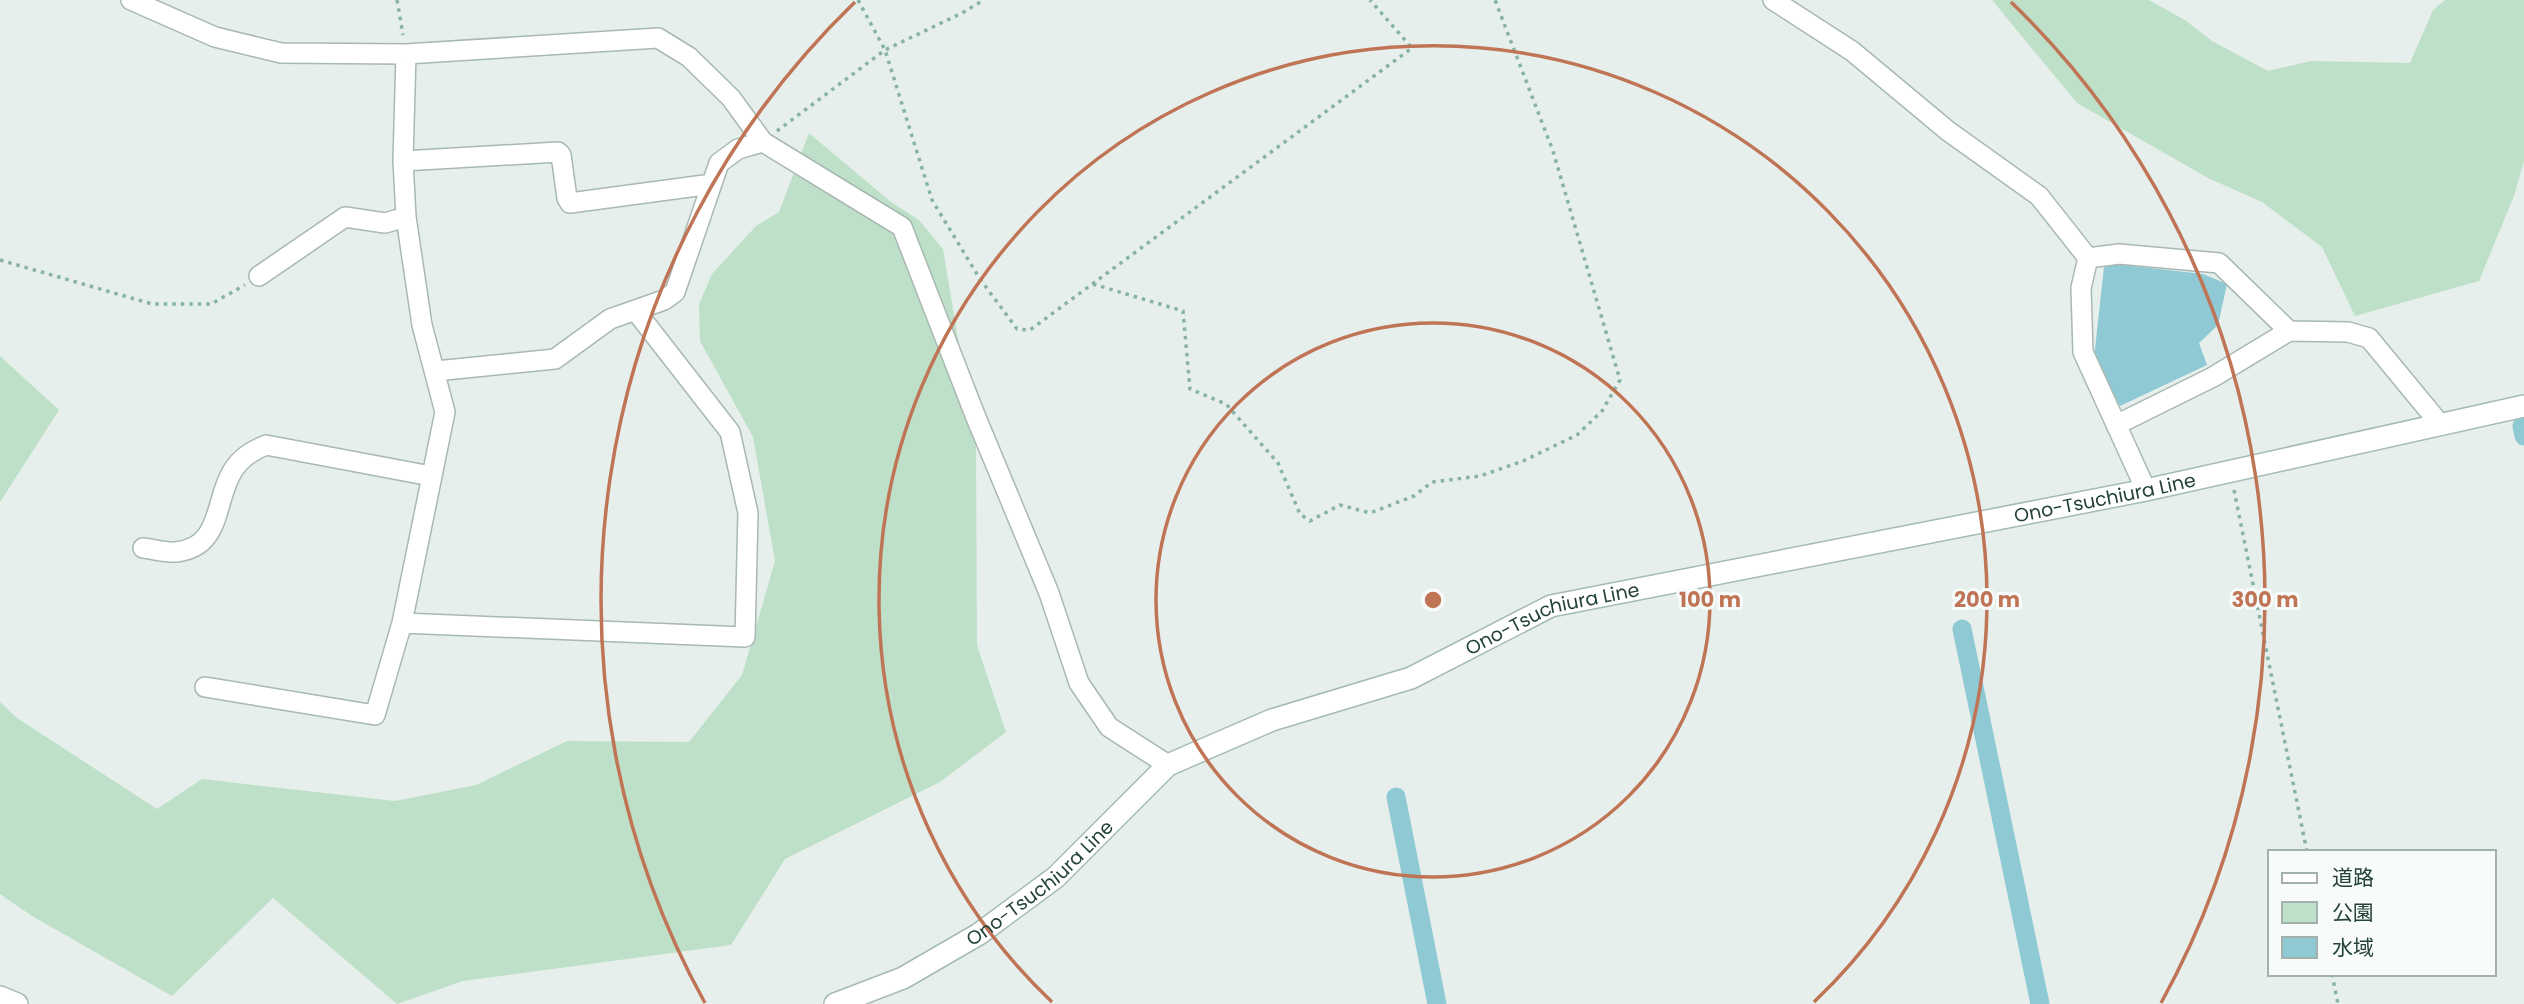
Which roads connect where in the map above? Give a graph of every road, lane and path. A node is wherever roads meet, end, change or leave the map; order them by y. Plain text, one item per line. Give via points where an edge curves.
1 (131, 0) edge
2 (397, 0) edge
3 (858, 0) edge
4 (984, 0) edge
5 (1370, 0) edge
6 (1495, 0) edge
7 (1773, 0) edge
8 (885, 50) junction
9 (406, 54) junction
10 (763, 142) junction
11 (403, 161) junction
12 (712, 184) junction
13 (406, 217) junction
14 (2088, 258) junction
15 (0, 260) edge
16 (259, 276) joint
17 (1093, 284) junction
18 (635, 310) junction
19 (2289, 331) junction
20 (436, 371) junction
21 (2524, 406) edge
22 (2440, 424) junction
23 (2116, 425) junction
24 (2230, 471) junction
25 (431, 476) junction
26 (2146, 490) junction
27 (143, 548) dead end
28 (402, 623) junction
29 (205, 687) dead end
30 (1168, 765) junction
31 (2307, 850) edge
32 (2332, 976) edge
33 (0, 997) edge
34 (17, 1004) edge
35 (835, 1004) edge
36 (2338, 1004) edge

1 - 9 street via 215,37 281,53
2 - 9 path
3 - 8 path
4 - 8 path
5 - 17 path via 1412,48
6 - 17 path via 1553,151 1620,380 1602,411 1577,435 1480,476 1432,482 1414,496 1370,513 1340,505 1310,521 1300,514 1278,463 1226,404 1190,389 1183,310
7 - 14 street via 1852,51 1948,131 2039,196
8 - 10 path
8 - 17 path via 933,200 979,279 1017,329 1030,330
9 - 10 street via 658,38 690,57 731,97
9 - 11 street
10 - 12 street via 728,155 719,163
10 - 30 street via 902,227 1049,593 1079,683 1109,727
11 - 12 street via 558,152 570,203
11 - 13 street
12 - 18 street via 675,292
13 - 16 street via 385,223 345,217
13 - 20 street via 422,325
14 - 19 street via 2119,254 2219,263
14 - 23 street via 2081,288 2083,352
15 - 16 path via 152,304 211,304
18 - 20 street via 610,319 555,359
18 - 28 street via 730,432 748,513 745,637
19 - 22 street via 2348,332 2369,338
19 - 23 street via 2213,377
20 - 25 street via 444,412
21 - 22 main road, Ono-Tsuchiura Line
22 - 24 main road, Ono-Tsuchiura Line
23 - 26 street
24 - 26 main road, Ono-Tsuchiura Line
24 - 31 path
25 - 27 street via 266,444 249,452 232,472 212,531 197,545 176,552
25 - 28 street
26 - 30 main road, Ono-Tsuchiura Line via 1550,606 1411,678 1272,720
28 - 29 street via 375,715
30 - 35 main road, Ono-Tsuchiura Line via 1056,877 979,934 903,978
32 - 36 path
33 - 34 main road

